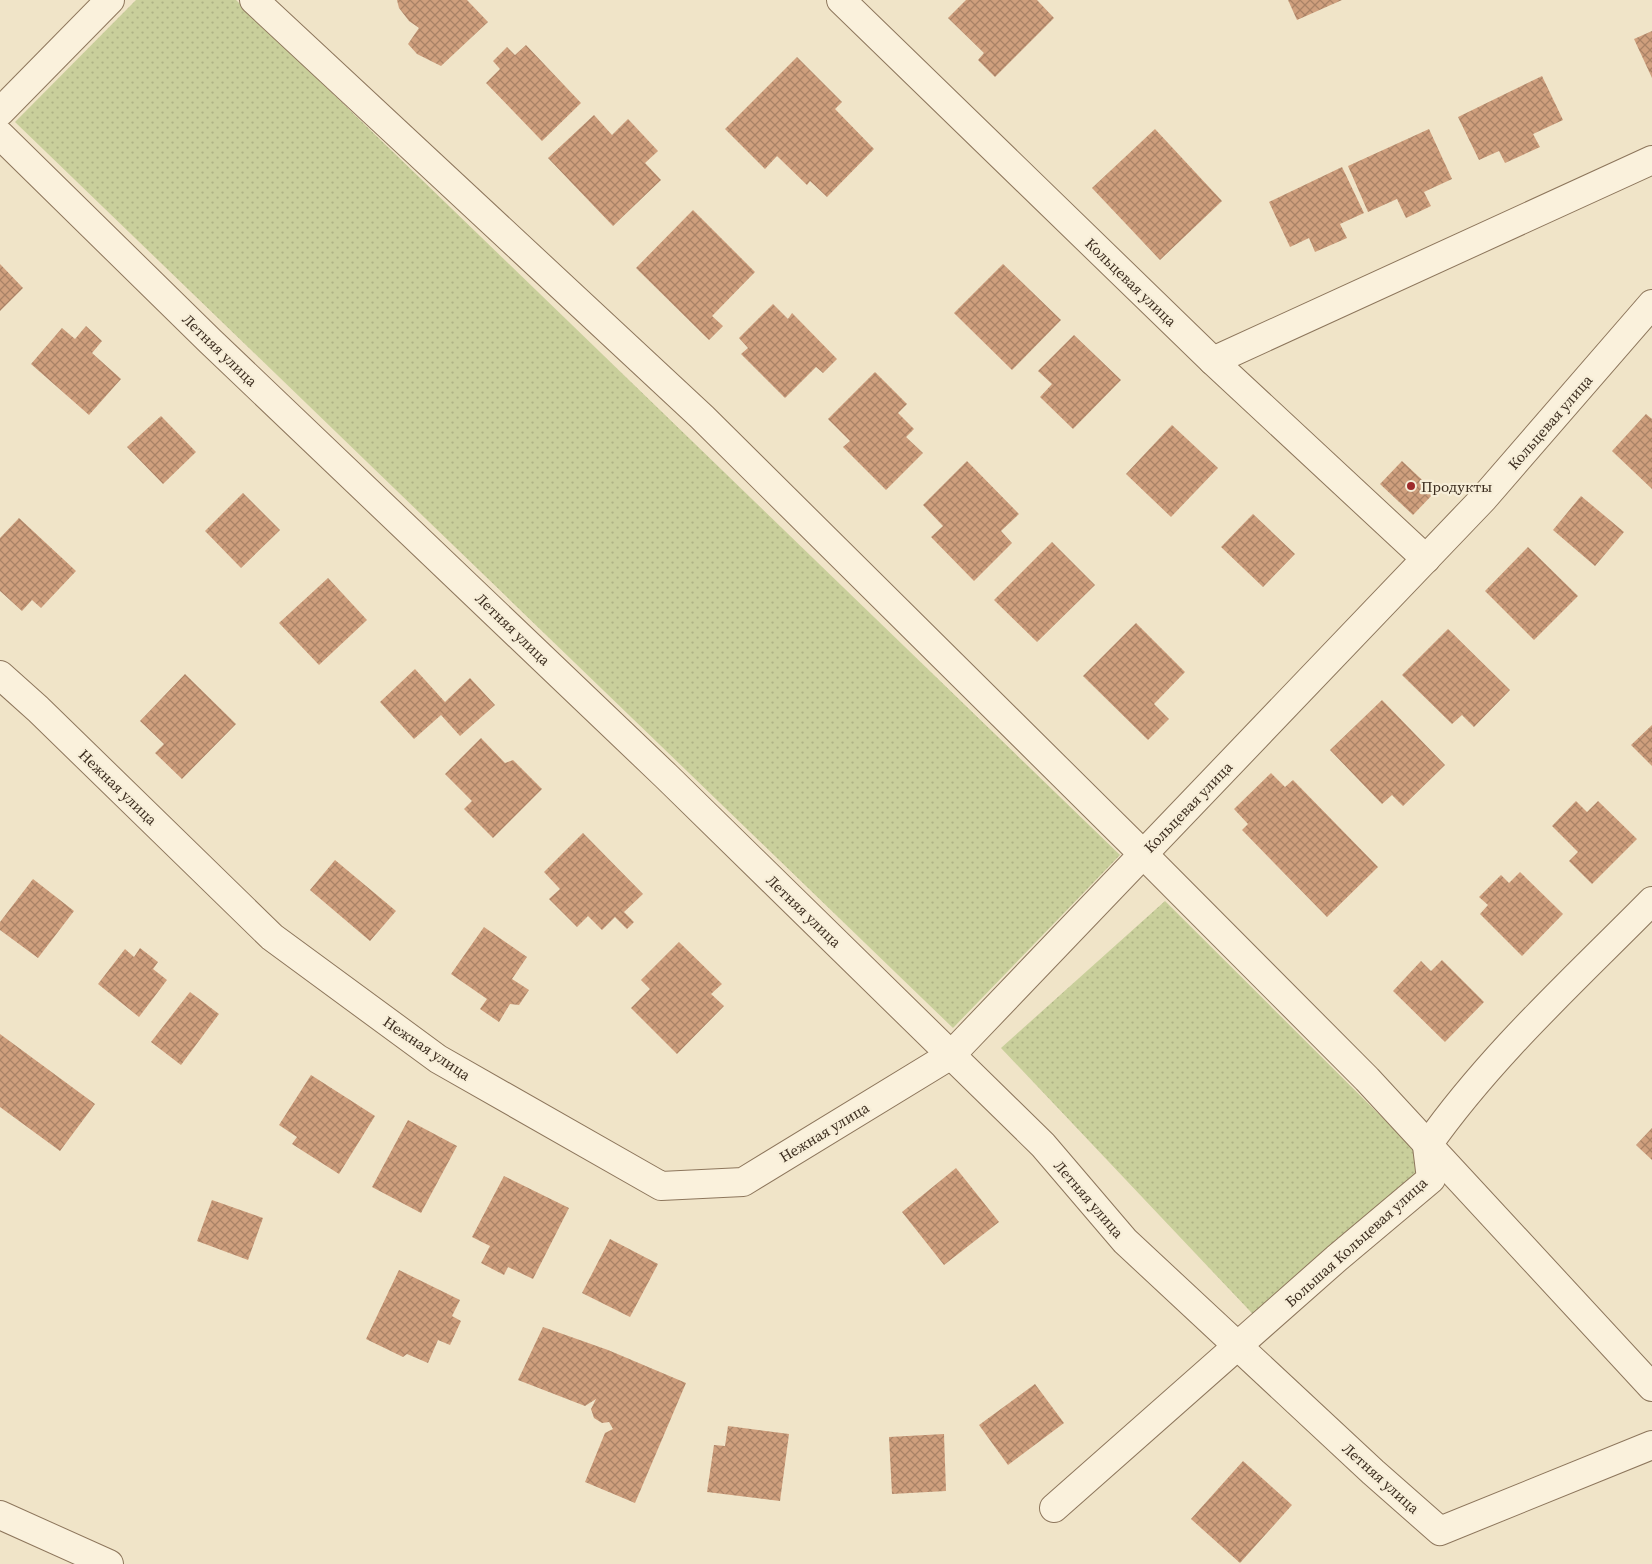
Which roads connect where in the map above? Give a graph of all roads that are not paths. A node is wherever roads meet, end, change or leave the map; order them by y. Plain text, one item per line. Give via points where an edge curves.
1 (110, 0) edge
2 (254, 0) edge
3 (841, 0) edge
4 (0, 112) edge
5 (0, 135) edge
6 (1652, 160) edge
7 (1652, 304) edge
8 (1213, 361) junction
9 (1426, 560) junction
10 (0, 675) edge
11 (1143, 854) junction
12 (1652, 901) edge
13 (951, 1055) junction
14 (1427, 1146) junction
15 (1238, 1347) junction
16 (1652, 1387) edge
17 (1652, 1445) edge
18 (1054, 1508) dead end
19 (0, 1515) edge
20 (109, 1564) edge

1 - 4 street
2 - 11 street via 702,417
3 - 8 street, Кольцевая улица
5 - 13 street, Летняя улица
6 - 8 street
7 - 9 street, Кольцевая улица
8 - 9 street, Кольцевая улица
9 - 11 street, Кольцевая улица
10 - 13 street, Нежная улица via 272,937 438,1059 661,1186 743,1182
11 - 13 street, Кольцевая улица
11 - 14 street via 1367,1080
12 - 14 street via 1486,1068
13 - 15 street, Летняя улица via 1043,1145 1125,1241
14 - 15 street, Большая Кольцевая улица via 1431,1179
14 - 16 street
15 - 17 street, Летняя улица via 1440,1531
15 - 18 street, Большая Кольцевая улица
19 - 20 street

